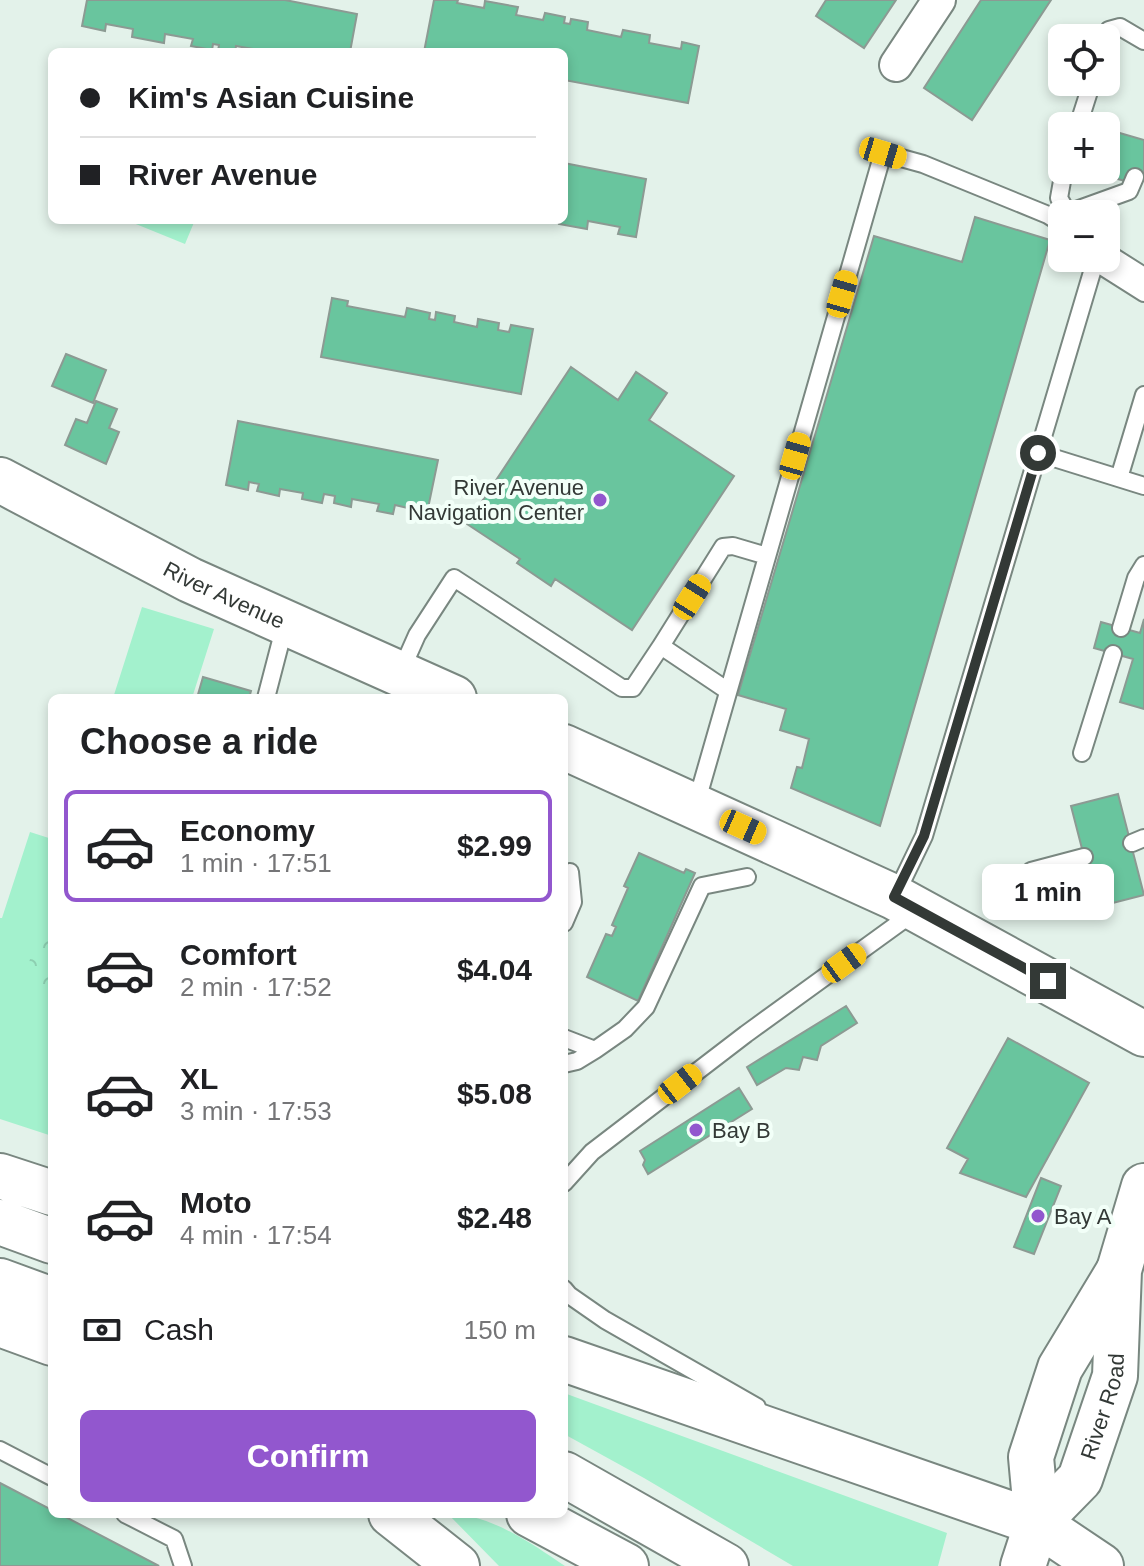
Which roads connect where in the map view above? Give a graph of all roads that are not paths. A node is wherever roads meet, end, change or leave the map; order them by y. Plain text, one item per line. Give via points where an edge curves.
1 (939, 0) edge
2 (1120, 27) edge
3 (1144, 41) edge
4 (896, 65) dead end
5 (1135, 177) dead end
6 (1105, 200) edge
7 (1048, 215) edge
8 (1120, 266) edge
9 (1093, 272) edge
10 (1117, 272) edge
11 (1144, 276) edge
12 (1144, 293) edge
13 (1144, 395) edge
14 (1038, 453) junction
15 (1119, 478) junction
16 (0, 480) edge
17 (1144, 486) edge
18 (767, 556) junction
19 (1144, 565) edge
20 (286, 623) junction
21 (1121, 628) dead end
22 (661, 646) junction
23 (1113, 654) dead end
24 (400, 674) junction
25 (728, 691) junction
26 (267, 694) edge
27 (445, 694) edge
28 (568, 749) edge
29 (1082, 753) dead end
30 (695, 806) junction
31 (1084, 857) dead end
32 (1031, 871) dead end
33 (570, 872) dead end
34 (747, 877) dead end
35 (906, 903) junction
36 (568, 914) edge
37 (1144, 1034) edge
38 (568, 1040) edge
39 (595, 1050) junction
40 (568, 1063) edge
41 (0, 1176) edge
42 (568, 1179) edge
43 (1144, 1186) edge
44 (48, 1192) edge
45 (0, 1222) edge
46 (48, 1240) edge
47 (0, 1281) edge
48 (568, 1294) edge
49 (48, 1299) edge
50 (0, 1324) edge
51 (48, 1342) edge
52 (568, 1360) edge
53 (0, 1450) edge
54 (835, 1452) junction
55 (48, 1475) edge
56 (568, 1476) edge
57 (133, 1518) edge
58 (396, 1518) edge
59 (536, 1518) edge
60 (1037, 1523) junction
61 (183, 1566) edge
62 (457, 1566) edge
63 (626, 1566) edge
64 (726, 1566) edge
65 (1023, 1566) edge
66 (1101, 1566) edge

1 - 4 street
2 - 3 lane
5 - 6 lane via 1129,191
7 - 18 lane via 883,153
8 - 11 lane
9 - 14 lane
10 - 12 lane
13 - 15 lane
14 - 15 lane
14 - 35 lane
15 - 17 lane
16 - 20 main road, River Avenue via 177,574
18 - 22 lane via 723,547
18 - 25 lane
19 - 21 lane
20 - 24 main road, River Avenue
20 - 26 lane
22 - 24 lane via 633,688 622,688 454,578 417,635
22 - 25 lane
23 - 29 lane
24 - 27 main road, River Avenue
25 - 30 lane
28 - 30 main road
30 - 35 main road
31 - 32 lane
33 - 36 lane via 573,902
34 - 39 lane via 702,886 646,1007
35 - 37 main road
35 - 42 lane via 592,1152
38 - 39 lane
39 - 40 lane
41 - 44 main road
43 - 60 main road, River Road via 1119,1270 1115,1376 1080,1479
45 - 46 main road
47 - 49 main road
48 - 54 lane
50 - 51 main road
52 - 54 main road
53 - 55 lane
54 - 60 main road
56 - 64 main road
57 - 61 lane via 174,1539
58 - 62 main road
59 - 63 main road
60 - 65 main road, River Road
60 - 66 main road

